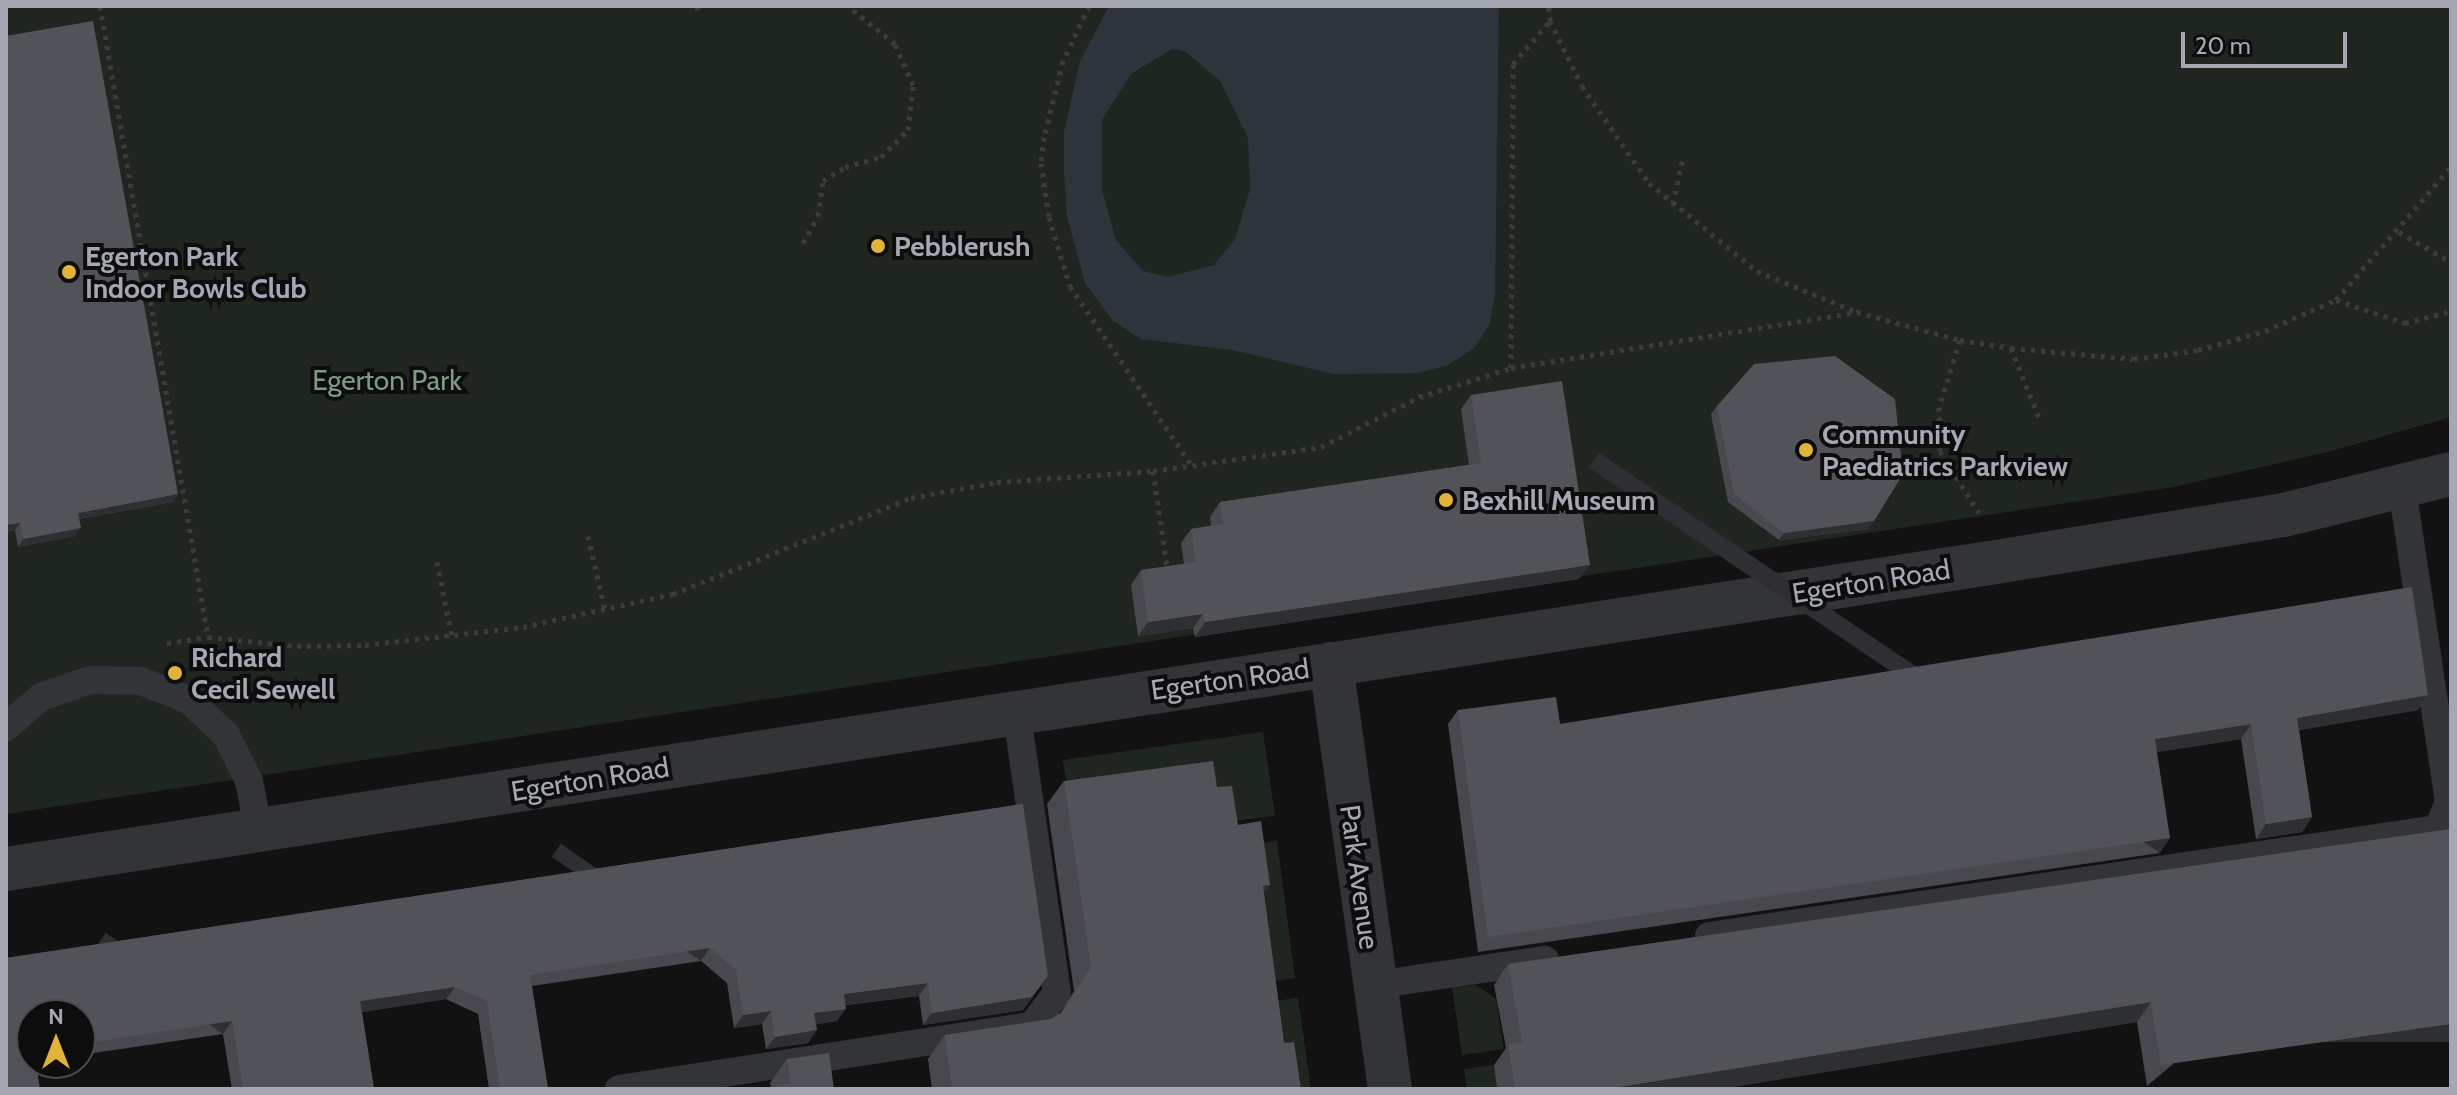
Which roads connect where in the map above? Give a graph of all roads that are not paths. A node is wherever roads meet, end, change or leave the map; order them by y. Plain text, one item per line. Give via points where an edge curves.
1 (2451, 474) edge
2 (2402, 488) junction
3 (1331, 664) junction
4 (1016, 710) junction
5 (6, 727) edge
6 (259, 832) junction
7 (6, 869) edge
8 (1688, 939) edge
9 (1579, 955) edge
10 (1375, 985) junction
11 (619, 1089) edge
12 (1390, 1089) edge

1 - 2 street, Egerton Road
2 - 3 street, Egerton Road via 2284,515
2 - 8 lane via 2449,802 2438,829
3 - 4 street, Egerton Road
3 - 10 street, Park Avenue
4 - 6 street, Egerton Road
4 - 11 lane via 1057,993 1032,1026
5 - 6 lane via 41,697 90,680 141,681 189,700 226,735 249,781
6 - 7 street, Egerton Road
9 - 10 lane
10 - 12 street, Park Avenue

